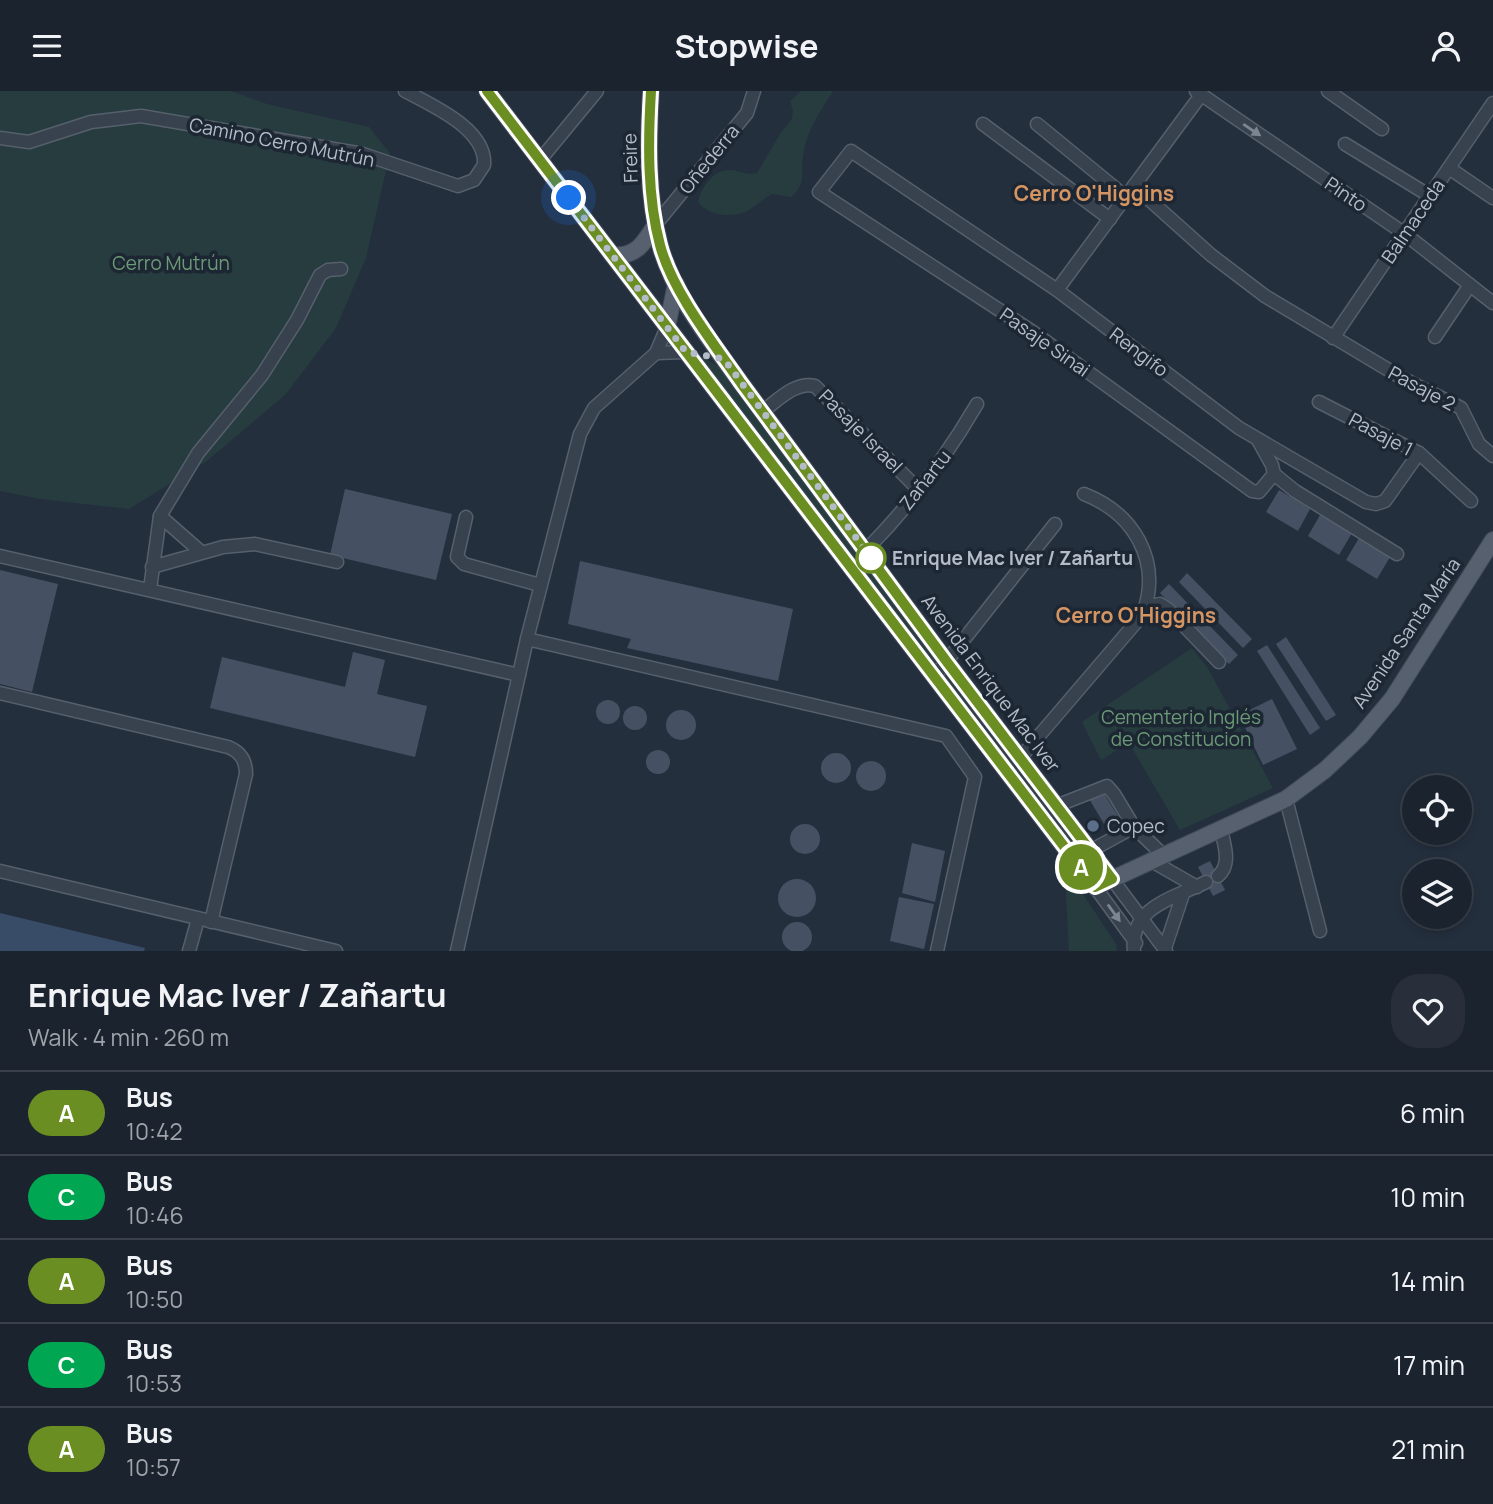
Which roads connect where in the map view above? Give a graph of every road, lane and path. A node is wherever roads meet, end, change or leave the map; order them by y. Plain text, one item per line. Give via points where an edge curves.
1 (405, 91) edge
2 (487, 91) edge
3 (597, 91) edge
4 (651, 91) edge
5 (754, 91) edge
6 (1328, 91) edge
7 (1199, 93) edge
8 (1493, 103) edge
9 (984, 124) dead end
10 (1037, 124) dead end
11 (1382, 129) dead end
12 (0, 138) edge
13 (1345, 143) dead end
14 (851, 151) joint
15 (540, 160) junction
16 (1449, 168) junction
17 (1134, 186) junction
18 (1430, 196) junction
19 (1126, 197) junction
20 (1493, 198) edge
21 (1110, 219) junction
22 (656, 224) junction
23 (1405, 234) junction
24 (612, 254) junction
25 (341, 269) dead end
26 (676, 283) junction
27 (1470, 285) junction
28 (1057, 290) junction
29 (1493, 303) edge
30 (667, 327) junction
31 (1435, 337) dead end
32 (1334, 338) junction
33 (686, 352) junction
34 (656, 353) junction
35 (724, 359) junction
36 (1319, 401) dead end
37 (977, 404) dead end
38 (763, 411) junction
39 (1258, 440) junction
40 (1419, 453) junction
41 (1493, 456) edge
42 (1274, 474) junction
43 (919, 490) junction
44 (1084, 494) dead end
45 (1471, 501) dead end
46 (160, 516) junction
47 (466, 517) dead end
48 (843, 519) junction
49 (1055, 524) dead end
50 (825, 534) junction
51 (1493, 540) edge
52 (866, 550) junction
53 (201, 552) junction
54 (1397, 554) dead end
55 (0, 556) edge
56 (337, 562) dead end
57 (152, 567) junction
58 (540, 585) junction
59 (150, 589) junction
60 (1144, 611) junction
61 (527, 639) junction
62 (947, 662) junction
63 (1219, 662) dead end
64 (519, 675) junction
65 (935, 676) junction
66 (0, 692) edge
67 (1020, 758) junction
68 (1286, 799) junction
69 (1056, 806) junction
70 (1134, 827) junction
71 (1221, 829) junction
72 (1090, 851) junction
73 (1156, 857) junction
74 (0, 871) edge
75 (1218, 876) dead end
76 (1112, 879) junction
77 (1095, 887) junction
78 (1183, 894) junction
79 (1141, 917) junction
80 (205, 920) junction
81 (1320, 931) dead end
82 (1133, 945) edge
83 (1166, 950) edge
84 (189, 951) edge
85 (337, 951) edge
86 (457, 951) edge
87 (937, 951) edge
88 (1141, 951) edge

1 - 12 street, Camino Cerro Mutrún via 461,123 481,146 484,165 474,180 458,185 363,154 141,116 91,121 29,142
2 - 15 main road, Avenida Enrique Mac Iver
3 - 15 street
4 - 22 main road, Freire via 650,169
5 - 22 street, Oñederra via 747,113
6 - 11 street
7 - 17 street
7 -> 23 street, Pinto
8 - 16 street, Balmaceda
9 - 21 street
10 - 19 street
13 - 18 street
14 - 28 street, Rengifo
14 - 42 street, Pasaje Sinai via 819,193 1033,332 1252,491 1259,492
15 - 24 main road, Avenida Enrique Mac Iver
16 - 18 street, Balmaceda
16 - 20 street
17 - 19 street
17 - 32 street, Pasaje 2 via 1265,296
18 - 23 street, Balmaceda
19 - 21 street
21 - 28 street
22 - 24 main road via 637,250
22 - 26 main road, Avenida Enrique Mac Iver
23 - 27 street, Pinto
23 - 32 street, Balmaceda
24 - 30 main road, Avenida Enrique Mac Iver
25 - 46 street via 320,275 262,375 198,453
26 - 30 main road
26 - 35 main road, Avenida Enrique Mac Iver
27 - 29 street, Pinto
27 - 31 street
28 - 39 street, Rengifo
30 - 33 main road, Avenida Enrique Mac Iver
30 - 34 street
32 - 41 street, Pasaje 2 via 1461,408 1479,444
33 - 34 street
33 - 35 main road
33 - 50 main road, Avenida Enrique Mac Iver
34 - 58 street via 594,408 580,434
35 - 38 main road, Avenida Enrique Mac Iver
36 - 40 street, Pasaje 1
37 - 43 street, Zañartu
38 - 43 street, Pasaje Israel via 797,387 815,386
38 - 48 main road, Avenida Enrique Mac Iver
39 - 40 street, Rengifo via 1376,504 1385,501
39 - 42 street
40 - 45 street, Pasaje 1
42 - 54 street
43 - 52 street, Zañartu
44 - 60 street via 1117,512 1139,539 1149,572
46 - 53 street
46 - 57 street
47 - 58 street via 457,550 464,564
48 - 50 main road
48 - 52 main road, Avenida Enrique Mac Iver
49 - 62 street
50 - 65 main road, Avenida Enrique Mac Iver
51 - 68 main road, Avenida Santa María via 1377,718 1334,762
52 - 62 main road, Avenida Enrique Mac Iver
53 - 56 street via 255,544
53 - 57 street
55 - 59 street
57 - 59 street
58 - 61 street
59 - 64 street
60 - 63 street via 1154,604 1165,606
60 - 67 street
61 - 64 street
61 - 87 street via 946,736 975,777
62 - 65 street
62 - 67 main road, Avenida Enrique Mac Iver
64 - 86 street
65 - 77 main road, Avenida Enrique Mac Iver
66 - 80 street via 228,747 242,757 247,774
67 - 69 main road, Avenida Enrique Mac Iver
68 - 71 main road, Avenida Santa María
68 - 81 street
69 - 70 street via 1107,786
69 - 72 main road, Avenida Enrique Mac Iver
70 - 72 street
70 - 73 street
71 - 73 main road, Avenida Santa María
71 - 75 street via 1227,860
72 - 76 main road, Avenida Enrique Mac Iver
73 - 76 main road, Avenida Santa María
73 - 78 street via 1201,884
74 - 80 street
76 - 77 main road, Avenida Santa María
76 - 79 street, Avenida Enrique Mac Iver
77 -> 82 street, Avenida Enrique Mac Iver
78 - 79 street
78 - 83 street
79 - 82 street
79 - 83 street, Avenida Enrique Mac Iver
80 - 84 street
80 - 85 street
82 - 88 street, Avenida Enrique Mac Iver

